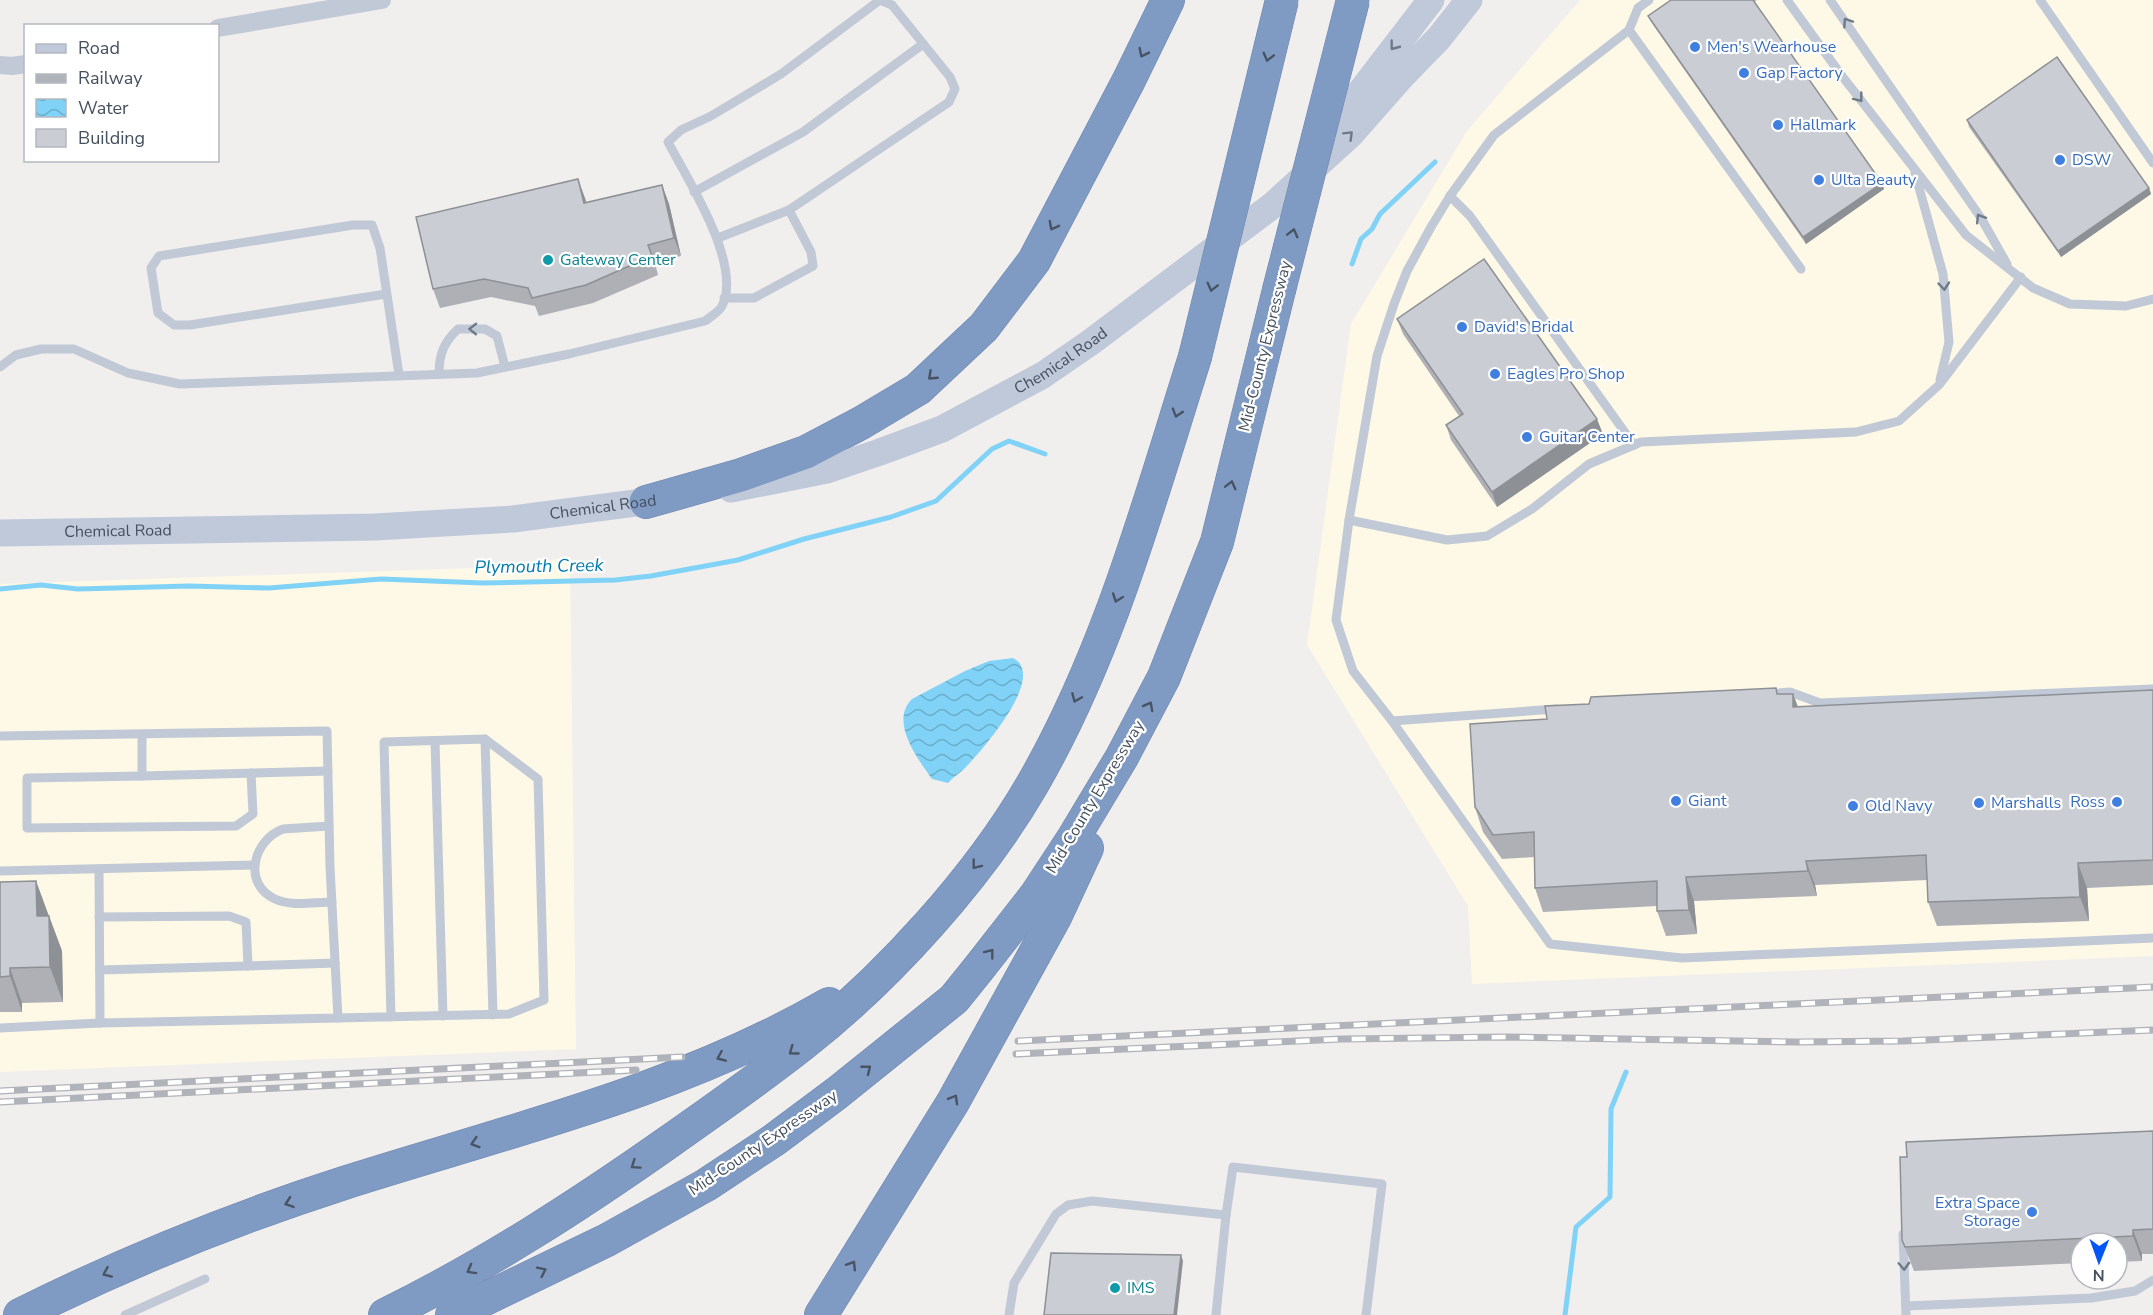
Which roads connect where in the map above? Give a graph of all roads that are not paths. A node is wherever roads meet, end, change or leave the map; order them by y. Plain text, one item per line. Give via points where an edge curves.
1 (382, 0) edge
2 (880, 0) edge
3 (1168, 0) edge
4 (1282, 0) edge
5 (1353, 0) edge
6 (1431, 0) edge
7 (1469, 0) edge
8 (1649, 0) edge
9 (1787, 0) edge
10 (1830, 0) edge
11 (2040, 0) edge
12 (219, 28) edge
13 (1629, 30) junction
14 (923, 44) junction
15 (24, 64) edge
16 (0, 65) edge
17 (2153, 163) edge
18 (1914, 168) junction
19 (694, 192) junction
20 (1450, 196) junction
21 (789, 210) junction
22 (718, 238) junction
23 (2010, 268) junction
24 (1801, 269) dead end
25 (2021, 277) junction
26 (1158, 292) junction
27 (386, 294) junction
28 (724, 298) junction
29 (2153, 299) edge
30 (0, 367) edge
31 (505, 368) junction
32 (439, 374) junction
33 (399, 375) junction
34 (1939, 385) junction
35 (1634, 445) junction
36 (646, 502) junction
37 (1349, 520) junction
38 (0, 533) edge
39 (2153, 689) edge
40 (1758, 695) edge
41 (1564, 708) edge
42 (1392, 721) junction
43 (142, 735) junction
44 (0, 736) edge
45 (485, 739) junction
46 (435, 741) junction
47 (1122, 757) junction
48 (328, 771) junction
49 (251, 773) junction
50 (142, 776) junction
51 (329, 826) junction
52 (255, 865) junction
53 (99, 869) junction
54 (0, 871) edge
55 (332, 902) junction
56 (99, 917) junction
57 (2153, 938) edge
58 (335, 963) junction
59 (248, 966) junction
60 (100, 970) junction
61 (884, 971) junction
62 (494, 1015) junction
63 (443, 1016) junction
64 (391, 1017) junction
65 (338, 1018) junction
66 (100, 1023) junction
67 (0, 1028) edge
68 (1226, 1215) junction
69 (1903, 1228) edge
70 (205, 1279) dead end
71 (2153, 1280) edge
72 (1906, 1311) edge
73 (20, 1315) edge
74 (126, 1315) edge
75 (385, 1315) edge
76 (452, 1315) edge
77 (821, 1315) edge
78 (1009, 1315) edge
79 (1215, 1315) edge
80 (1366, 1315) edge

1 - 12 street
2 - 14 lane via 892,5
2 - 19 lane via 781,74 681,130 668,142
3 -> 36 highway via 1034,261 984,327 918,389 806,452
4 -> 61 highway, bridge via 1195,357 1113,611 1064,727 1031,787 950,899
47 -> 5 highway, Mid-County Expressway, bridge via 1164,677 1217,542
6 -> 26 main road, Chemical Road via 1355,99 1286,172
26 -> 7 main road, Chemical Road via 1273,205 1350,135
8 - 13 lane via 1638,8
9 -> 18 lane
23 -> 10 lane via 1981,218
11 - 17 lane
13 - 20 lane via 1494,135
13 - 24 lane
14 - 19 lane via 802,132
14 - 21 lane via 950,77 955,89 949,102
15 - 16 street
18 - 23 lane via 1966,235
18 -> 34 lane via 1943,274 1949,342
19 - 22 lane
20 - 35 lane via 1470,216
20 - 37 lane via 1407,271 1377,356
21 - 22 lane
21 - 28 lane via 811,252 813,266 754,298
22 - 28 lane via 728,285
23 - 25 lane
25 - 29 lane via 2033,288 2070,304 2126,306
25 - 34 lane
26 - 36 main road, Chemical Road via 1043,375 942,429 827,470
27 - 27 lane via 380,248 372,225 159,256 151,268 158,313 174,325
27 - 33 lane
28 - 31 lane via 721,308 705,321
30 - 33 lane via 16,355 63,349 128,373 180,384
31 - 32 lane
31 -> 32 lane via 496,336 485,329 458,329 447,340 439,359
32 - 33 lane
34 - 35 lane via 1899,421 1856,432
35 - 37 lane via 1588,464 1532,509 1487,536 1447,540
36 - 38 main road, Chemical Road via 513,519 375,527
37 - 42 lane via 1336,620 1353,671
39 - 40 lane via 1820,703 1790,692
41 - 42 lane
42 - 57 lane via 1551,944 1682,958
43 - 44 lane
43 - 48 lane via 327,731
43 - 50 lane
45 - 46 lane
45 - 62 lane
45 - 62 lane via 538,779 544,1000 509,1014
46 - 63 lane
46 - 64 lane via 384,742
76 -> 47 highway, Mid-County Expressway via 607,1240 706,1185 837,1093 954,999 1036,895
77 -> 47 highway via 953,1102 1055,917
48 - 49 lane
48 - 51 lane
49 - 50 lane
49 - 50 lane via 253,814 236,826 27,828 27,778
51 - 52 lane via 277,832 261,845
51 - 55 lane
52 - 53 lane
52 - 55 lane via 260,885 275,899 288,903
53 - 54 lane
53 - 56 lane
55 - 58 lane
56 - 59 lane via 229,916 246,922
56 - 60 lane
58 - 59 lane
58 - 65 lane
59 - 60 lane
60 - 66 lane
61 -> 73 highway via 815,1012 679,1075 251,1216 165,1248
61 -> 75 highway via 802,1045 612,1182 473,1269
62 - 63 lane
63 - 64 lane
64 - 65 lane
65 - 66 lane
66 - 67 lane
68 - 78 lane via 1092,1201 1068,1205 1056,1214 1014,1283
68 - 79 lane
68 - 80 lane via 1233,1167 1382,1184
69 -> 72 lane
70 - 74 lane
71 - 72 lane via 2135,1291 2091,1298

